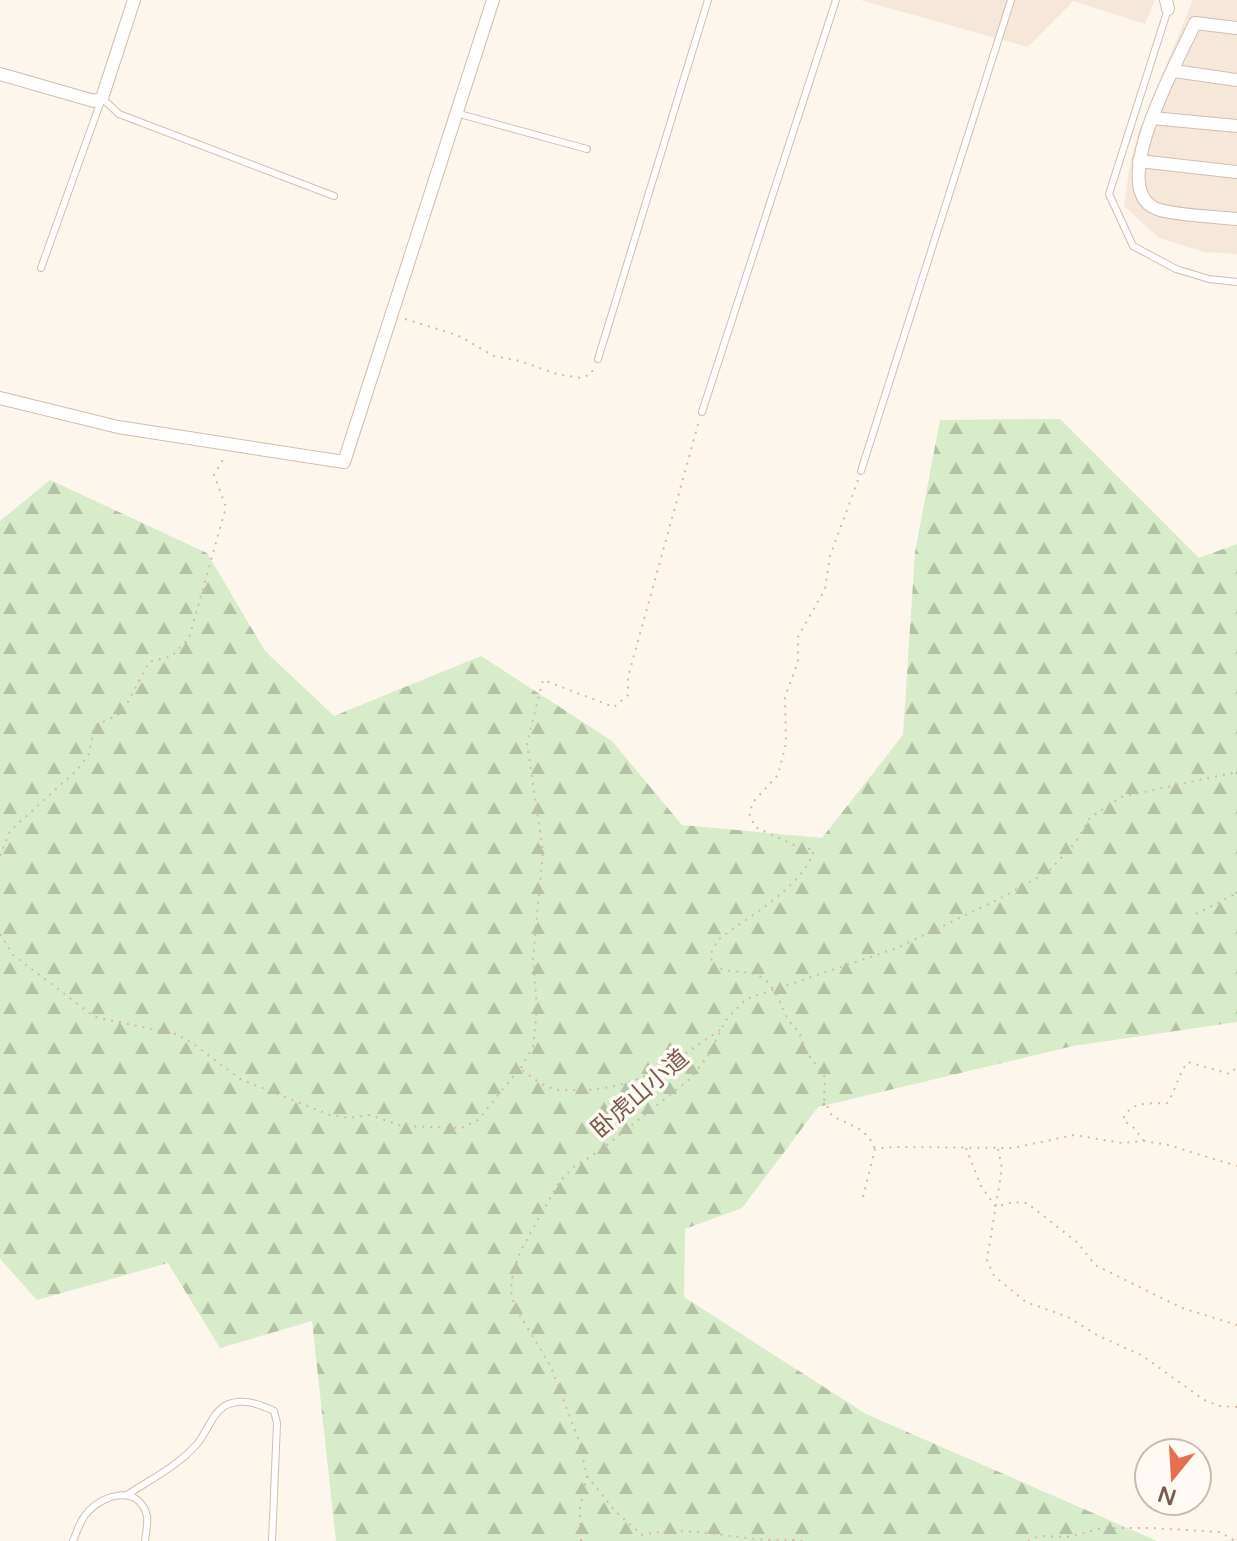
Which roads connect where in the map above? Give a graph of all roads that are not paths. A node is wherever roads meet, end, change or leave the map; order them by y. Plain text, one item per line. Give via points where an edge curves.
1 (134, 0) edge
2 (493, 0) edge
3 (708, 0) edge
4 (836, 0) edge
5 (1011, 0) edge
6 (1167, 4) edge
7 (1237, 28) edge
8 (1174, 71) junction
9 (0, 74) edge
10 (1237, 80) edge
11 (102, 98) junction
12 (456, 113) junction
13 (1152, 118) junction
14 (1237, 126) edge
15 (587, 149) dead end
16 (1139, 161) junction
17 (1237, 172) edge
18 (334, 196) dead end
19 (1237, 219) edge
20 (41, 268) dead end
21 (1237, 282) edge
22 (598, 359) road end
23 (0, 398) edge
24 (702, 412) road end
25 (861, 471) road end
26 (127, 1495) junction
27 (73, 1541) edge
28 (145, 1541) edge
29 (272, 1541) edge

1 - 11 street
2 - 12 street
3 - 22 lane
4 - 24 lane
5 - 25 lane
6 - 21 lane via 1109,194 1133,246 1176,269
7 - 8 street via 1195,23
8 - 10 street
8 - 13 street
9 - 11 street via 94,101
11 - 18 lane via 119,114
11 - 20 lane
12 - 15 lane
12 - 23 street via 344,462 118,427
13 - 14 street
13 - 16 street
16 - 17 street
16 - 19 street via 1139,187 1156,209
26 - 27 lane via 103,1498 85,1514
26 - 28 lane via 143,1505 148,1519
26 - 29 lane via 180,1460 221,1408 242,1401 262,1405 274,1411 277,1423

